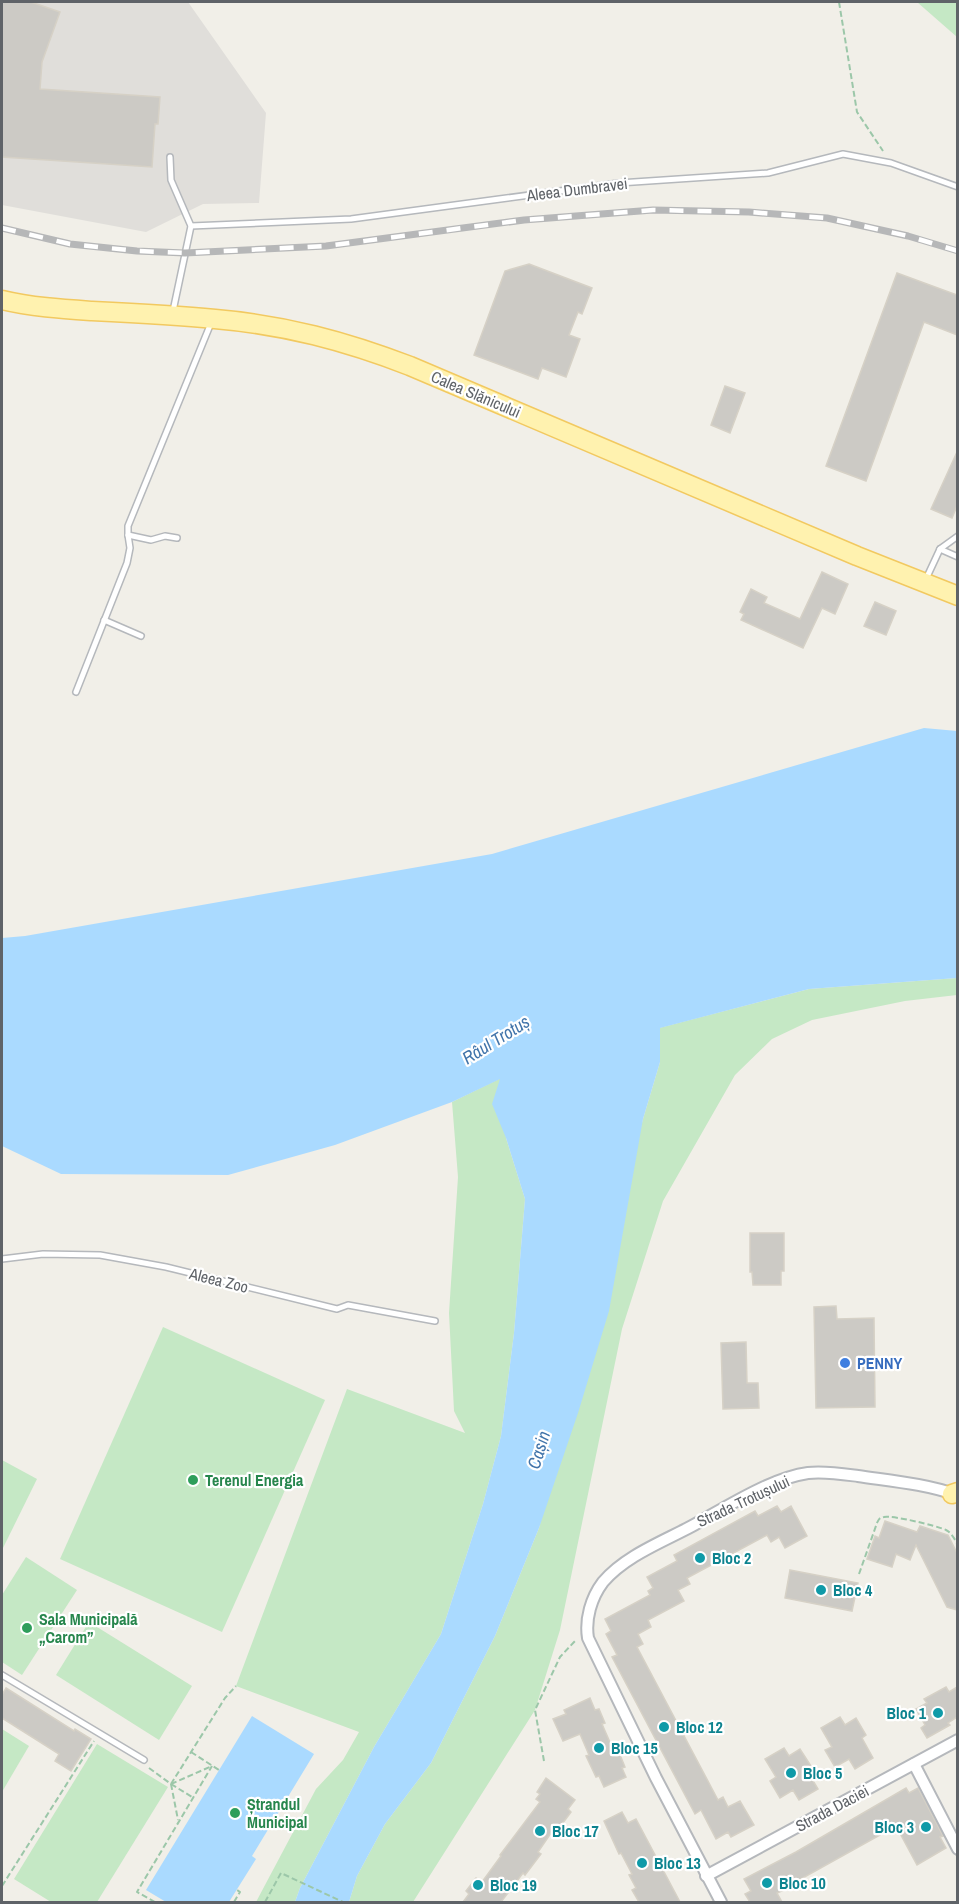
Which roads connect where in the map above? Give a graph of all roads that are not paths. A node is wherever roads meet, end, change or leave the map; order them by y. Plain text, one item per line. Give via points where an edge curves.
1 (170, 157) dead end
2 (957, 187) edge
3 (191, 226) junction
4 (2, 300) edge
5 (172, 316) junction
6 (213, 319) junction
7 (128, 535) junction
8 (957, 537) edge
9 (177, 538) dead end
10 (950, 542) junction
11 (957, 544) edge
12 (940, 549) junction
13 (957, 557) edge
14 (925, 582) junction
15 (957, 596) edge
16 (957, 607) edge
17 (104, 620) junction
18 (141, 636) dead end
19 (76, 692) dead end
20 (2, 1259) edge
21 (435, 1321) dead end
22 (956, 1494) edge
23 (2, 1675) edge
24 (957, 1740) edge
25 (144, 1760) road end
26 (914, 1764) junction
27 (957, 1849) edge
28 (706, 1876) junction
29 (721, 1902) edge

1 - 3 lane via 171,180
2 - 3 lane, Aleea Dumbravei via 891,163 843,154 768,173 619,183 351,219
3 - 5 lane
4 - 5 main road, Calea Slănicului
5 - 6 main road, Calea Slănicului
6 - 7 lane via 128,525
6 - 14 main road, Calea Slănicului via 310,333 363,348
7 - 9 lane via 151,540
7 - 17 lane via 127,563
8 - 10 lane
10 - 11 lane
10 - 12 lane
12 - 13 lane
12 - 14 lane
14 - 15 main road, Calea Slănicului
14 - 16 main road, Calea Slănicului
17 - 18 lane
17 - 19 lane
20 - 21 lane, Aleea Zoo via 43,1254 100,1255 337,1309 348,1305
22 - 28 street, Strada Trotușului via 913,1484 807,1473 747,1496 621,1566 604,1582 593,1601 587,1622 588,1638
23 - 25 lane
24 - 26 street, Strada Daciei
26 - 27 street
26 - 28 street, Strada Daciei
28 - 29 street

